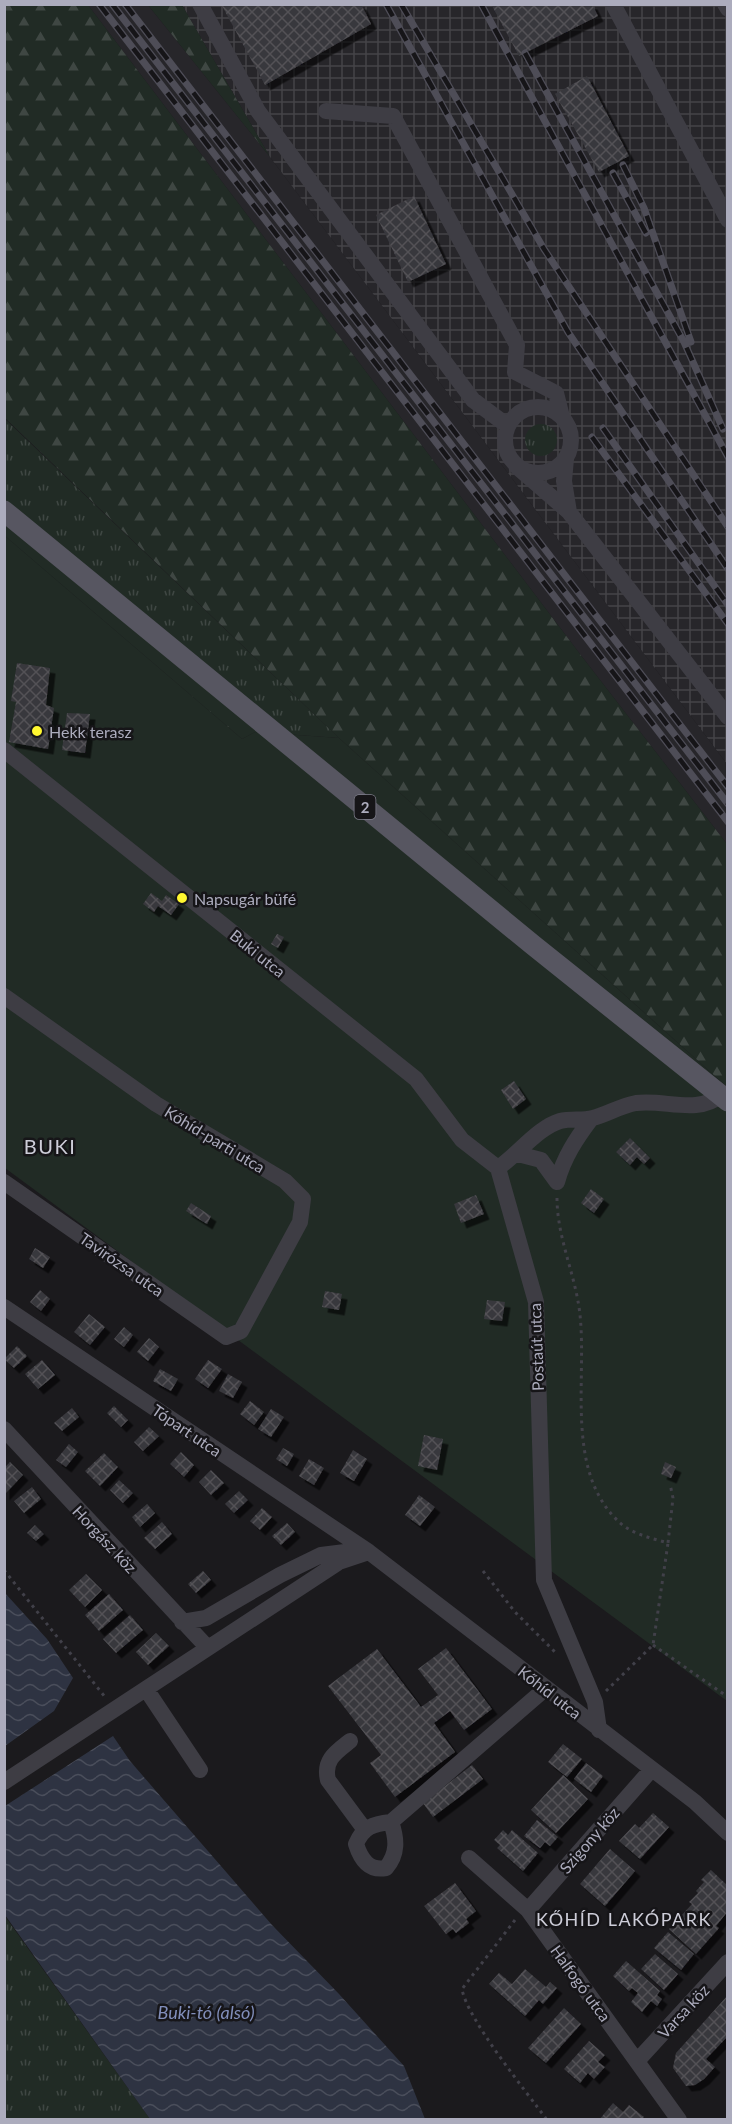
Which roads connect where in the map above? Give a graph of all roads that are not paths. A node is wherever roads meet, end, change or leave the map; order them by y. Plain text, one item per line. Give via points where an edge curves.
1 (200, 4) edge
2 (613, 4) edge
3 (725, 4) edge
4 (728, 9) edge
5 (326, 111) dead end
6 (726, 210) edge
7 (562, 417) junction
8 (508, 426) junction
9 (566, 459) junction
10 (516, 466) junction
11 (4, 511) edge
12 (569, 512) junction
13 (728, 717) edge
14 (4, 750) edge
15 (4, 996) edge
16 (724, 1098) edge
17 (591, 1119) junction
18 (518, 1154) junction
19 (498, 1168) junction
20 (4, 1182) edge
21 (4, 1307) edge
22 (241, 1331) joint
23 (4, 1429) edge
24 (369, 1552) junction
25 (182, 1622) junction
26 (207, 1647) junction
27 (146, 1689) junction
28 (545, 1689) junction
29 (599, 1730) junction
30 (351, 1741) dead end
31 (200, 1770) dead end
32 (651, 1770) junction
33 (4, 1782) edge
34 (391, 1822) junction
35 (365, 1830) junction
36 (728, 1833) edge
37 (469, 1858) dead end
38 (528, 1910) junction
39 (728, 1962) edge
40 (638, 2060) junction
41 (679, 2120) edge

1 - 8 street via 258,111 473,400
2 - 6 street
3 - 4 street
5 - 7 street via 393,116 517,345 515,372 556,393
7 - 8 street via 553,410 532,407 522,411
7 - 9 street via 572,437
8 - 10 street via 506,447
9 - 10 street via 549,472 537,474
9 - 12 street via 564,481
10 - 12 street
11 - 16 main road, 2
12 - 13 street
14 - 19 street, Buki utca via 416,1079 462,1140
15 - 22 street, Kőhíd-parti utca via 156,1104 285,1181 303,1199 300,1222
16 - 17 street via 704,1106 637,1103
17 - 18 street via 561,1121 544,1128
17 - 18 street via 563,1161 557,1182 542,1161
18 - 19 street
19 - 29 street, Postaút utca via 536,1302 544,1580 595,1702
20 - 22 street, Tavirózsa utca via 226,1337
21 - 24 street, Tópart utca
23 - 25 street, Horgász köz
24 - 25 street via 321,1555 206,1618
24 - 26 street via 339,1562
24 - 28 street, Kőhíd utca
25 - 26 street, Horgász köz
26 - 27 street
27 - 31 street
27 - 33 street
28 - 29 street, Kőhíd utca
28 - 34 street
29 - 32 street, Kőhíd utca
30 - 35 street via 329,1760 326,1770 328,1780
32 - 36 street, Kőhíd utca
32 - 38 street, Szigony köz
34 - 35 street via 372,1824
34 - 35 street via 395,1849 386,1868 367,1865 359,1855 356,1844
37 - 38 street, Halfogó utca
38 - 40 street, Halfogó utca
39 - 40 street, Varsa köz
40 - 41 street, Halfogó utca

